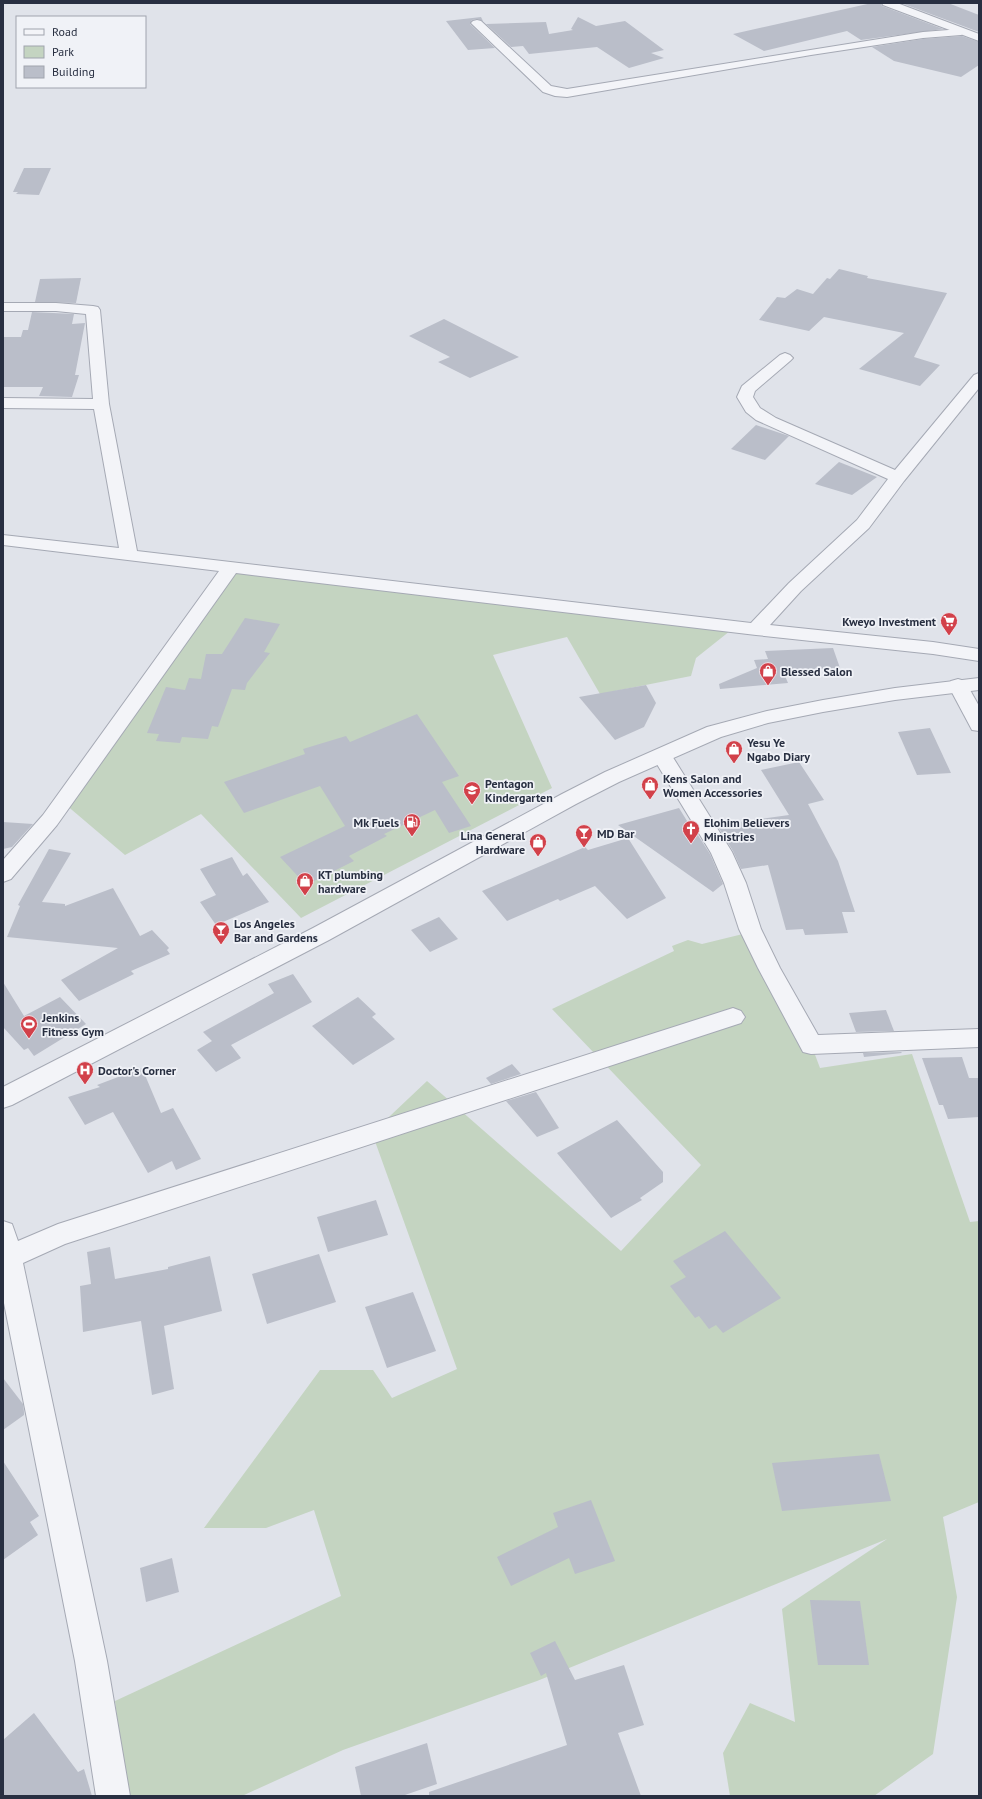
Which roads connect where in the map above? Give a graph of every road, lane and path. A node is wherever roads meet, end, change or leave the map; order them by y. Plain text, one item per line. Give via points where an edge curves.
1 (887, 3) edge
2 (477, 23) dead end
3 (960, 32) junction
4 (979, 38) edge
5 (3, 307) edge
6 (785, 358) dead end
7 (979, 378) edge
8 (3, 403) edge
9 (101, 404) junction
10 (898, 477) junction
11 (3, 540) edge
12 (129, 554) junction
13 (232, 566) junction
14 (756, 629) junction
15 (979, 655) edge
16 (979, 684) edge
17 (958, 685) junction
18 (979, 725) edge
19 (662, 756) junction
20 (3, 874) edge
21 (733, 1016) dead end
22 (979, 1038) edge
23 (3, 1098) edge
24 (5, 1245) edge
25 (113, 1796) edge

1 - 3 street
2 - 3 street via 547,89 567,93 811,52
3 - 4 street
5 - 9 street via 93,310
6 - 10 street via 748,389 745,397 756,414
7 - 10 street
8 - 9 street
9 - 12 street
10 - 14 street via 863,524 795,587
11 - 12 street
12 - 13 street
13 - 14 street
13 - 20 street via 50,820
14 - 15 street
16 - 17 street
17 - 18 street
17 - 19 street via 767,717 714,732
19 - 22 street via 721,852 735,883 750,929 811,1045
19 - 23 street via 575,795 321,934
21 - 24 street via 58,1235
24 - 25 street via 91,1661

